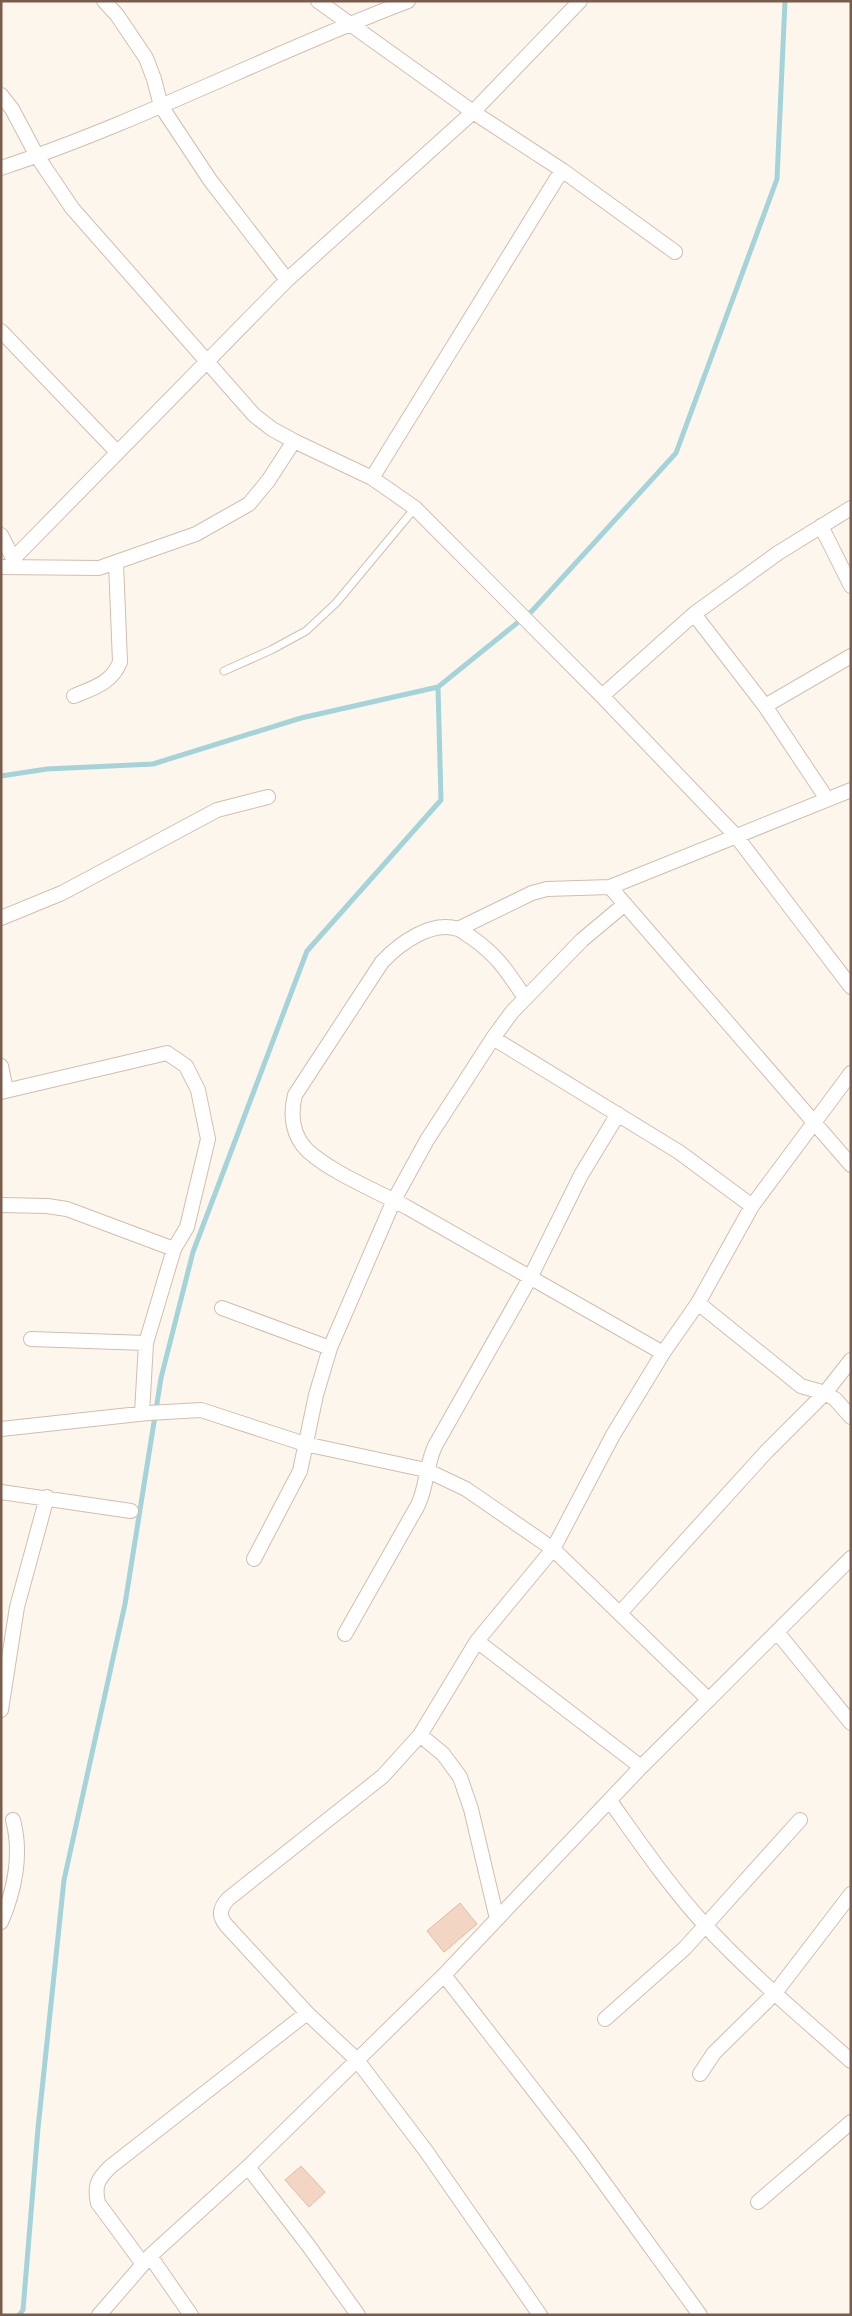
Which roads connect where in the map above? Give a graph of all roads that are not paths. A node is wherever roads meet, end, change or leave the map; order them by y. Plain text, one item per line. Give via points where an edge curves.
1 (104, 1) edge
2 (318, 1) edge
3 (408, 1) edge
4 (580, 1) edge
5 (350, 23) junction
6 (1, 95) edge
7 (161, 106) junction
8 (473, 112) junction
9 (36, 156) junction
10 (1, 168) edge
11 (562, 170) junction
12 (675, 252) dead end
13 (287, 280) junction
14 (2, 332) edge
15 (206, 361) junction
16 (294, 441) junction
17 (117, 452) junction
18 (372, 478) junction
19 (415, 508) junction
20 (851, 508) edge
21 (821, 526) junction
22 (1, 535) edge
23 (116, 562) junction
24 (16, 563) junction
25 (1, 567) edge
26 (851, 586) edge
27 (694, 614) junction
28 (851, 656) edge
29 (224, 671) dead end
30 (74, 696) dead end
31 (602, 696) junction
32 (765, 706) junction
33 (851, 790) edge
34 (268, 797) dead end
35 (827, 799) junction
36 (736, 836) junction
37 (610, 887) junction
38 (625, 904) junction
39 (1, 918) edge
40 (458, 929) junction
41 (851, 987) edge
42 (525, 998) junction
43 (493, 1038) junction
44 (1, 1066) edge
45 (851, 1073) edge
46 (4, 1091) edge
47 (618, 1114) junction
48 (814, 1122) junction
49 (851, 1165) edge
50 (394, 1200) junction
51 (1, 1205) edge
52 (752, 1206) junction
53 (174, 1249) junction
54 (530, 1278) junction
55 (698, 1303) junction
56 (222, 1308) dead end
57 (32, 1339) dead end
58 (146, 1343) junction
59 (330, 1348) junction
60 (663, 1353) junction
61 (851, 1360) edge
62 (825, 1392) junction
63 (145, 1413) junction
64 (851, 1417) edge
65 (1, 1429) edge
66 (305, 1444) junction
67 (426, 1470) junction
68 (1, 1492) edge
69 (47, 1497) junction
70 (131, 1511) dead end
71 (553, 1549) junction
72 (851, 1558) edge
73 (254, 1560) dead end
74 (620, 1613) junction
75 (777, 1632) junction
76 (345, 1634) dead end
77 (477, 1641) junction
78 (709, 1700) junction
79 (1, 1710) edge
80 (851, 1723) edge
81 (420, 1736) junction
82 (641, 1767) junction
83 (610, 1801) junction
84 (12, 1820) dead end
85 (800, 1820) dead end
86 (851, 1894) edge
87 (497, 1919) junction
88 (1, 1922) edge
89 (705, 1925) junction
90 (444, 1975) junction
91 (775, 1993) junction
92 (307, 2013) junction
93 (605, 2019) dead end
94 (357, 2060) junction
95 (851, 2061) edge
96 (700, 2074) dead end
97 (851, 2122) edge
98 (248, 2166) junction
99 (758, 2202) dead end
100 (146, 2260) junction
101 (99, 2315) edge
102 (191, 2315) edge
103 (358, 2315) edge
104 (540, 2315) edge
105 (700, 2315) edge

1 - 7 street via 146,58
2 - 5 street
3 - 5 street
4 - 8 street
5 - 7 street
5 - 8 street
6 - 9 street via 12,109
7 - 9 street
7 - 13 street via 210,180
8 - 11 street
8 - 13 street
9 - 10 street
9 - 15 street via 77,215
11 - 12 street
11 - 18 street
13 - 15 street
14 - 17 street
15 - 16 street via 254,415
15 - 17 street
16 - 18 street
16 - 23 street via 249,504 196,534
17 - 24 street
18 - 19 street
19 - 29 lane via 336,603 306,631
19 - 31 street
20 - 21 street
21 - 26 street
21 - 27 street
22 - 24 street
23 - 24 street via 99,568
23 - 30 street via 120,662 106,682
24 - 25 street
27 - 31 street
27 - 32 street
28 - 32 street
31 - 36 street
32 - 35 street
33 - 35 street
34 - 39 street via 217,810 62,893
35 - 36 street
36 - 37 street
36 - 41 street
37 - 38 street
37 - 40 street via 547,889 532,893
38 - 42 street via 582,940
38 - 48 street
40 - 42 street via 491,951
40 - 50 street via 428,931 414,936 400,944 382,962 295,1095 292,1109 294,1127 307,1150 326,1164
42 - 43 street
43 - 47 street
43 - 50 street via 427,1140
44 - 46 street
45 - 48 street
46 - 53 street via 167,1053 186,1066 198,1090 208,1139 187,1227
47 - 52 street via 679,1152
47 - 54 street via 581,1175
48 - 49 street
48 - 52 street
50 - 54 street
50 - 59 street
51 - 53 street via 48,1206 67,1210
52 - 55 street
53 - 58 street
54 - 60 street
54 - 67 street via 435,1446
55 - 60 street
55 - 62 street via 801,1386
56 - 59 street
57 - 58 street
58 - 63 street
59 - 66 street
60 - 71 street via 613,1435
61 - 62 street
62 - 64 street
62 - 74 street
63 - 65 street
63 - 66 street via 206,1411
66 - 67 street
66 - 73 street via 300,1472
67 - 71 street via 466,1489
67 - 76 street via 418,1505
68 - 69 street
69 - 70 street
69 - 79 street via 17,1607
71 - 74 street
71 - 77 street
72 - 75 street
74 - 78 street
75 - 78 street
75 - 80 street
77 - 81 street
77 - 82 street
78 - 82 street
81 - 87 street via 443,1754 460,1778 471,1809
81 - 92 street via 383,1776 228,1899 222,1908 221,1916 226,1925
82 - 83 street
83 - 87 street
83 - 89 street
84 - 88 street via 16,1832 17,1864
85 - 89 street
86 - 91 street
87 - 90 street
89 - 91 street
89 - 93 street via 685,1948
90 - 94 street
90 - 105 street via 581,2151
91 - 95 street
91 - 96 street via 714,2054
92 - 94 street
92 - 100 street via 99,2178 98,2203
94 - 98 street
94 - 104 street via 426,2151
97 - 99 street
98 - 100 street
98 - 103 street
100 - 101 street
100 - 102 street

